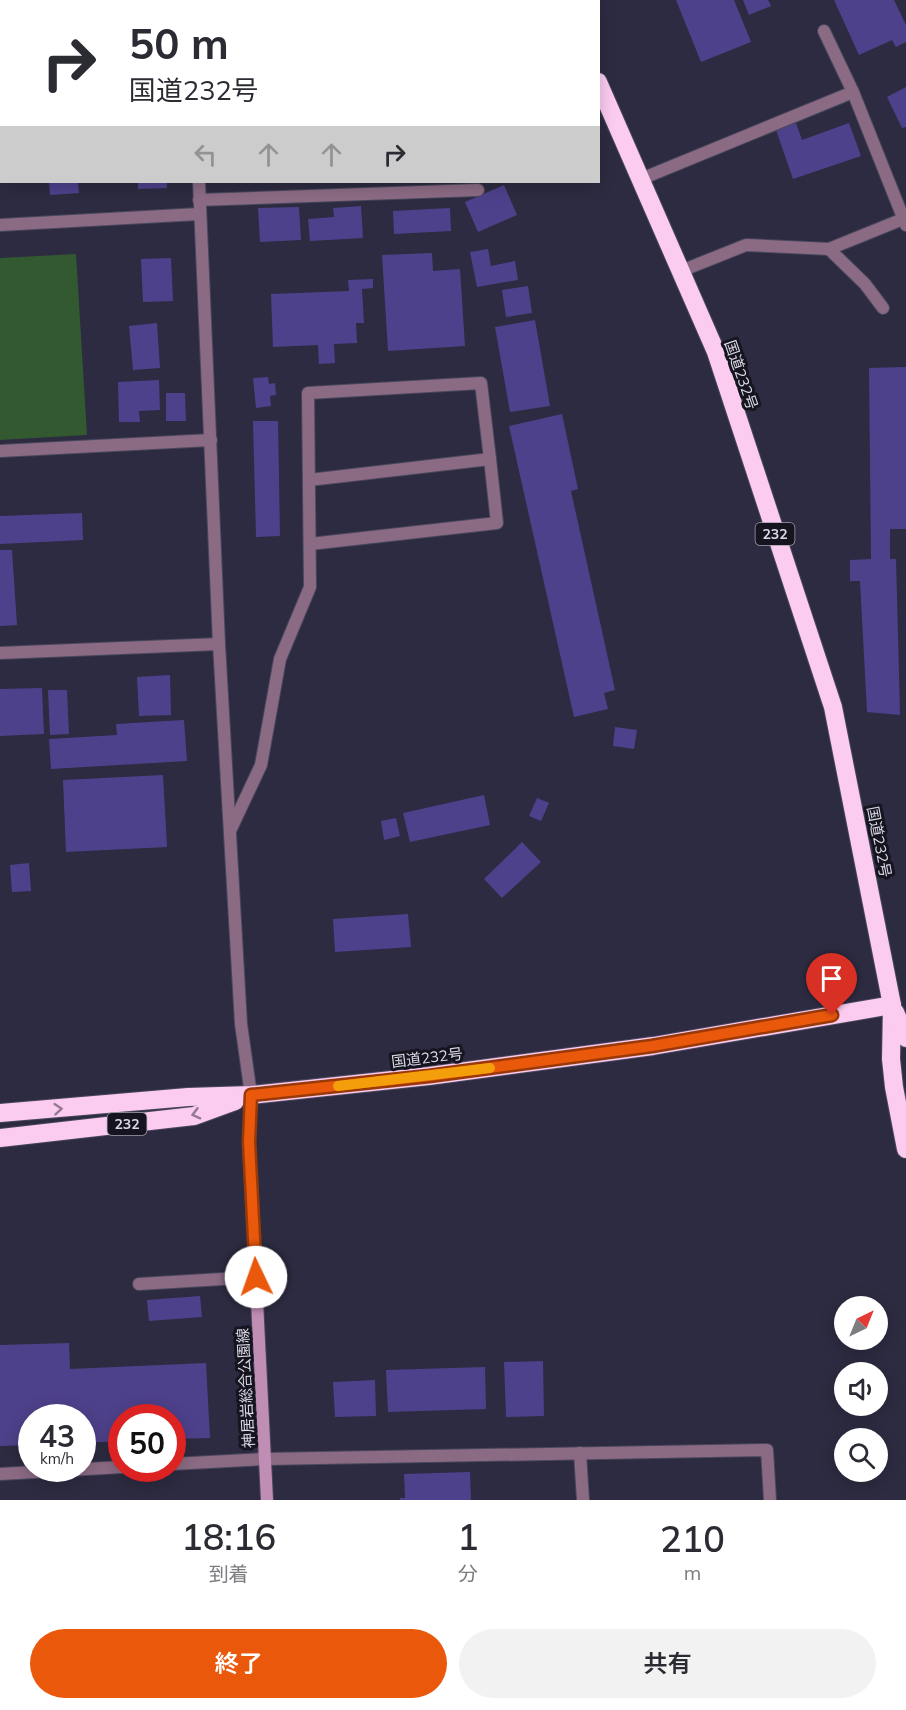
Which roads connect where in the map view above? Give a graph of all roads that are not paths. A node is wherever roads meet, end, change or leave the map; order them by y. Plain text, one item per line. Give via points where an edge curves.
1 (824, 32) dead end
2 (600, 87) edge
3 (853, 92) junction
4 (641, 179) junction
5 (199, 183) edge
6 (477, 190) dead end
7 (199, 200) junction
8 (200, 214) junction
9 (905, 222) edge
10 (0, 225) edge
11 (829, 249) junction
12 (681, 271) junction
13 (883, 308) dead end
14 (211, 440) junction
15 (0, 451) edge
16 (490, 459) junction
17 (309, 480) junction
18 (310, 544) junction
19 (219, 644) junction
20 (0, 653) edge
21 (230, 831) junction
22 (892, 1005) junction
23 (906, 1038) edge
24 (251, 1095) junction
25 (0, 1113) edge
26 (0, 1138) edge
27 (906, 1149) edge
28 (256, 1277) junction
29 (139, 1284) dead end
30 (580, 1453) junction
31 (265, 1459) junction
32 (186, 1463) edge
33 (108, 1468) edge
34 (0, 1474) edge
35 (267, 1500) edge
36 (583, 1500) edge
37 (770, 1500) edge

1 - 3 street
2 - 4 highway, 国道232号 / 232
3 - 4 street
3 - 9 street
4 - 12 highway, 国道232号 / 232
5 - 7 street
6 - 7 street
7 - 8 street
8 - 10 street
8 - 14 street
9 - 11 street
11 - 12 street via 746,245
11 - 13 street
12 - 22 highway, 国道232号 / 232 via 716,352 833,707
14 - 15 street
14 - 19 street
16 - 17 street
16 - 17 street via 481,383 308,393
16 - 18 street via 497,523
17 - 18 street
18 - 21 street via 310,586 280,659 261,765
19 - 20 street
19 - 21 street
21 - 24 street via 242,1024
22 - 23 highway
22 - 24 highway, 国道232号 / 232 via 652,1046
22 - 27 highway via 891,1059
25 -> 24 highway, 国道232号 / 232
24 -> 26 highway, 国道232号 / 232 via 194,1116
24 - 28 main road, 神居岩総合公園線 via 249,1142
28 - 29 street
28 - 31 main road, 神居岩総合公園線
30 - 31 street
30 - 36 street
30 - 37 street via 766,1450
31 - 32 street
31 - 35 main road, 神居岩総合公園線
33 - 34 street

